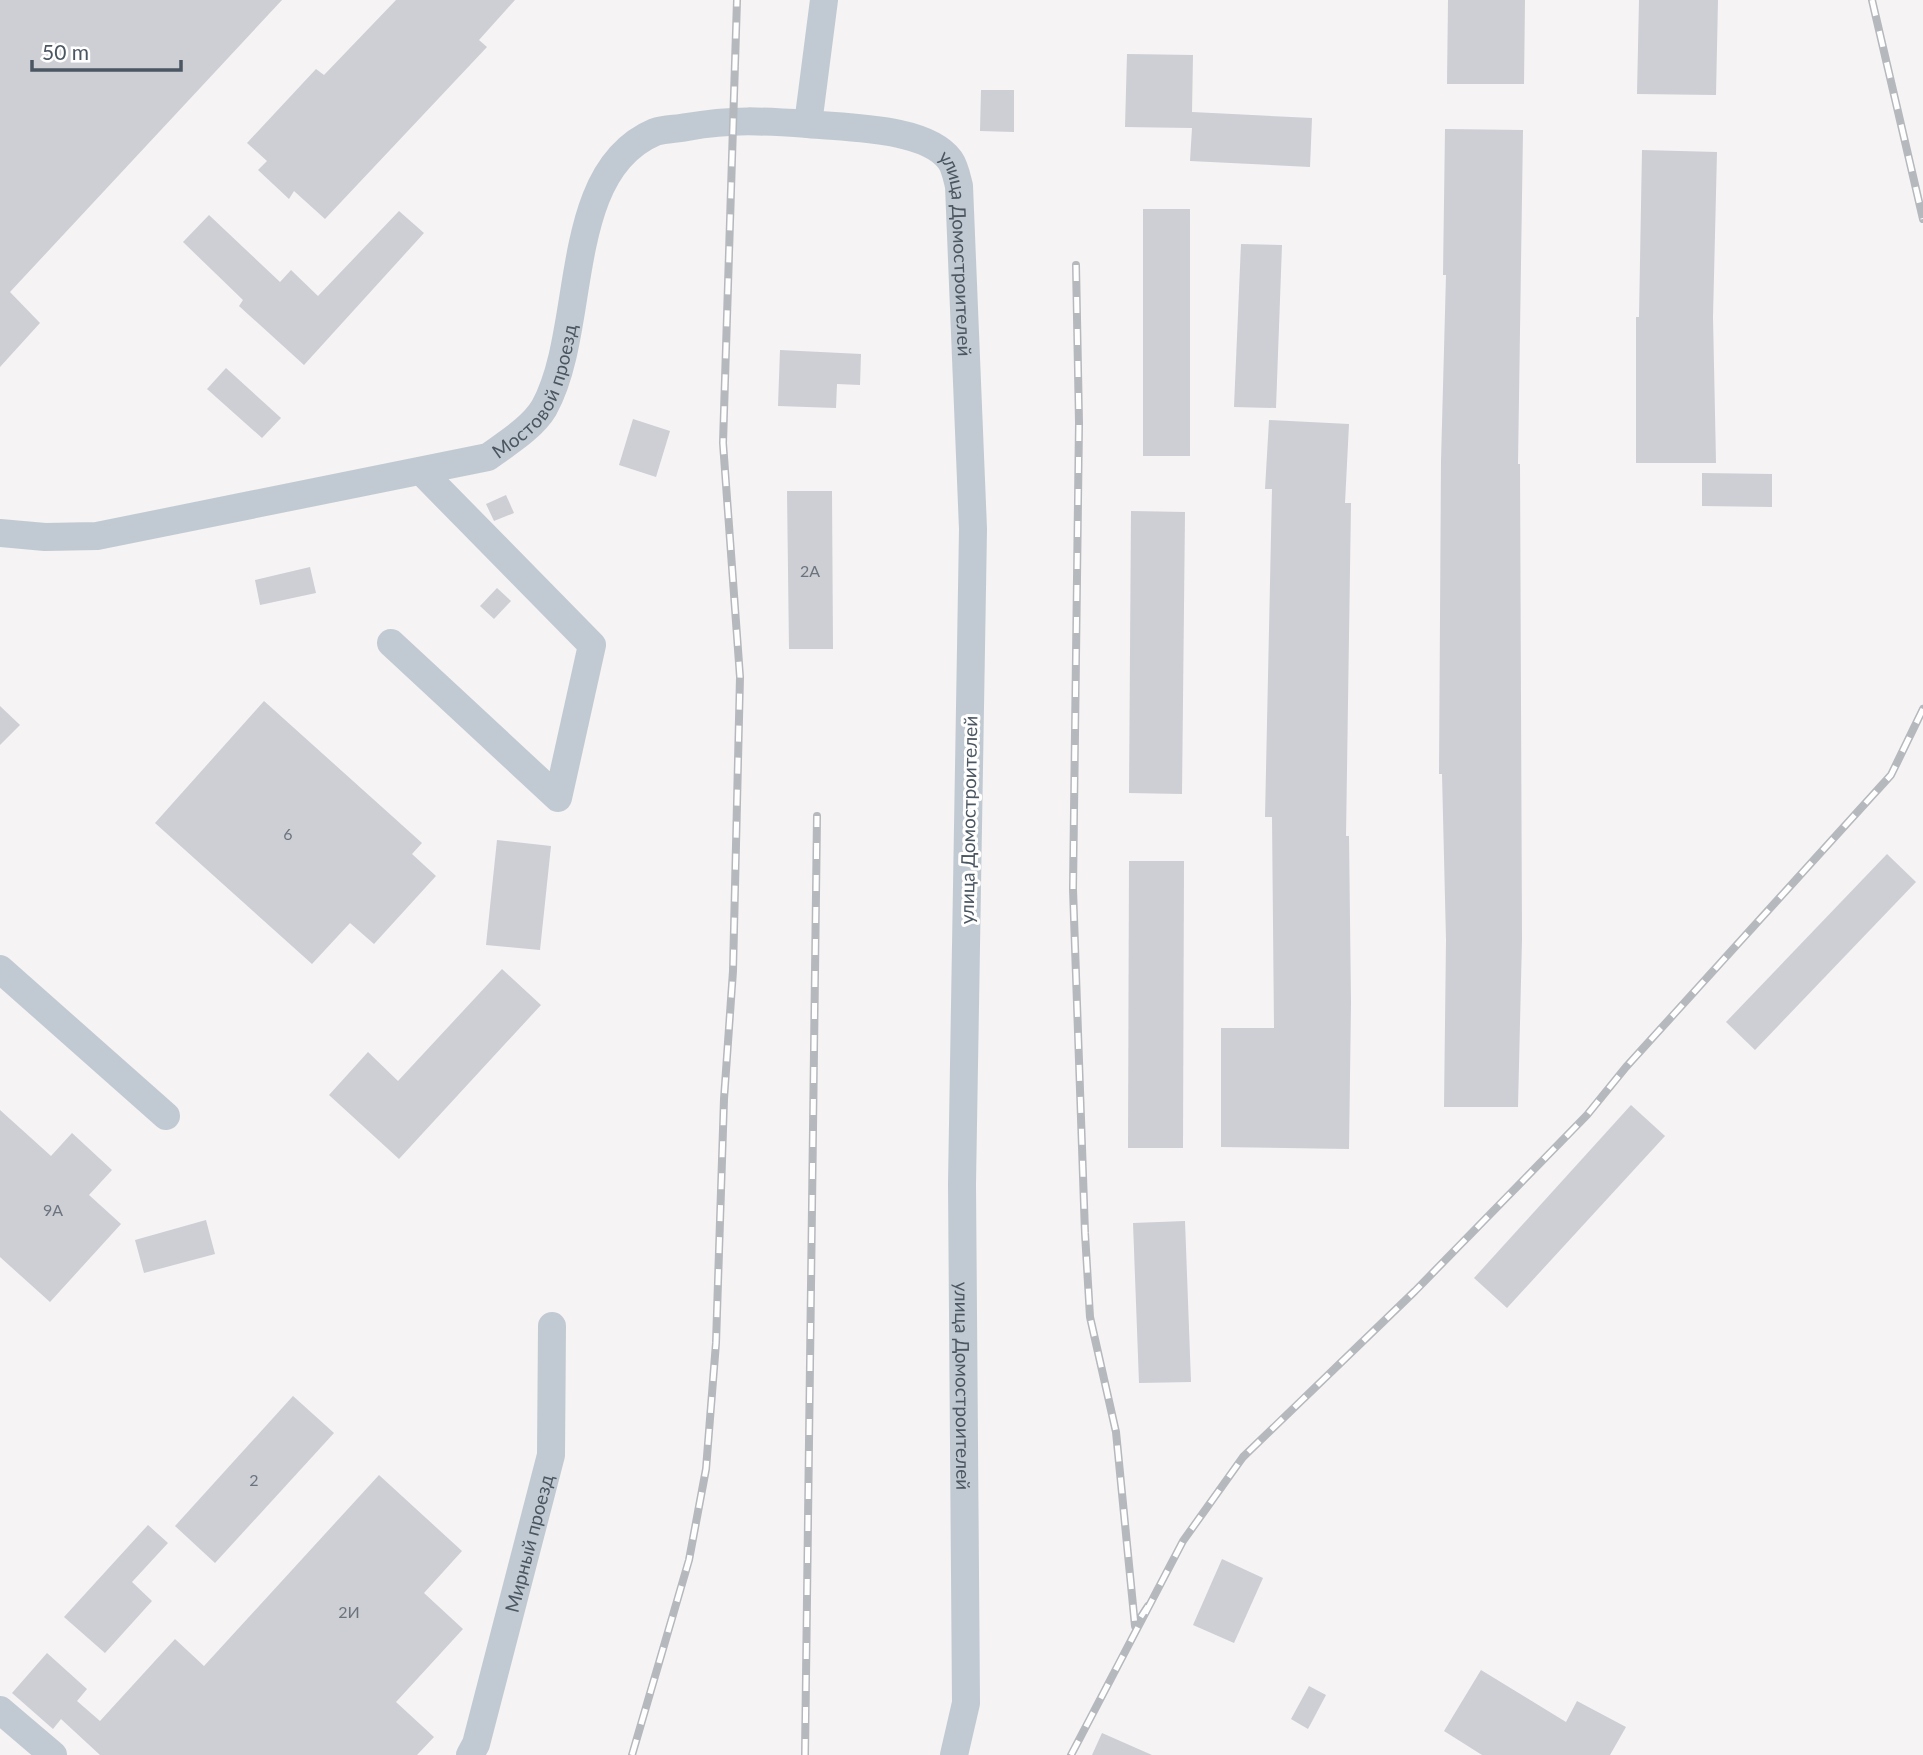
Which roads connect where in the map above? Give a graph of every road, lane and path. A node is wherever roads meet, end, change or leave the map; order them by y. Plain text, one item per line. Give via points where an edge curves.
1 (824, 0) edge
2 (808, 124) junction
3 (421, 471) junction
4 (0, 533) edge
5 (391, 643) dead end
6 (0, 969) edge
7 (166, 1116) dead end
8 (552, 1326) dead end
9 (0, 1710) edge
10 (52, 1755) edge
11 (470, 1755) edge
12 (954, 1755) edge

1 - 2 street
2 - 3 street, Мостовой проезд via 732,119 656,132 620,155 598,191 588,221 564,360 543,410 488,457
2 - 12 street, улица Домостроителей via 909,136 935,146 951,161 959,186 973,529 962,1184 966,1703
3 - 4 street, Мостовой проезд via 97,536
3 - 5 street via 592,645 558,798
6 - 7 street
8 - 11 street, Мирный проезд via 551,1455
9 - 10 street

